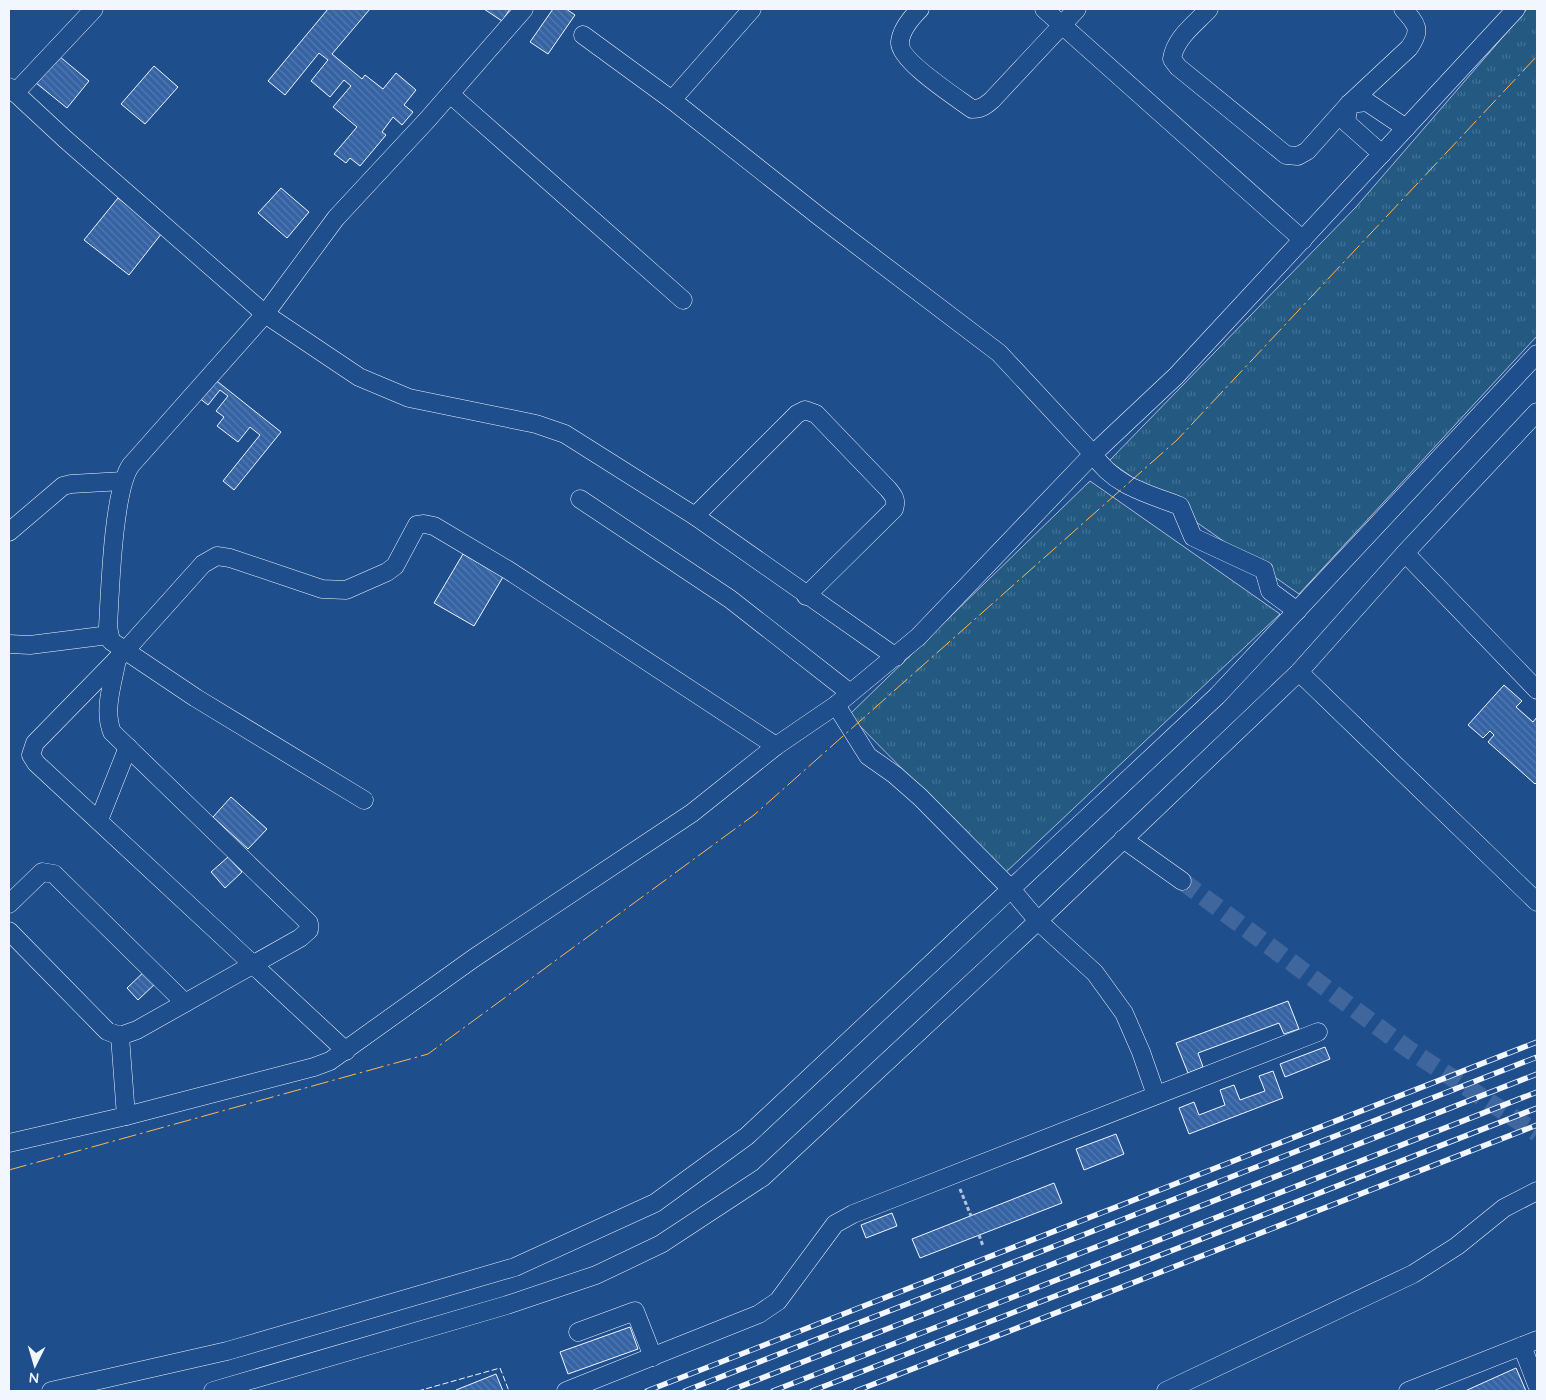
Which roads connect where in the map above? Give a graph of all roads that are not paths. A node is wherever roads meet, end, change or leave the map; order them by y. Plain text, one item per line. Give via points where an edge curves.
1 (94, 9) edge
2 (524, 9) edge
3 (752, 9) edge
4 (920, 9) edge
5 (1044, 9) edge
6 (1077, 9) edge
7 (1209, 9) edge
8 (1403, 9) edge
9 (1516, 9) edge
10 (1060, 25) junction
11 (583, 35) dead end
12 (12, 90) edge
13 (450, 94) junction
14 (672, 100) junction
15 (1349, 104) junction
16 (1406, 128) junction
17 (1382, 154) junction
18 (1303, 240) junction
19 (683, 300) dead end
20 (265, 314) junction
21 (1537, 354) edge
22 (1537, 412) edge
23 (1093, 454) junction
24 (123, 481) junction
25 (580, 500) dead end
26 (694, 516) junction
27 (9, 532) edge
28 (1405, 553) junction
29 (806, 596) junction
30 (1297, 611) junction
31 (109, 634) junction
32 (9, 644) edge
33 (121, 655) junction
34 (896, 657) junction
35 (1299, 672) junction
36 (1537, 690) edge
37 (849, 692) junction
38 (836, 705) junction
39 (776, 746) junction
40 (128, 747) junction
41 (364, 800) dead end
42 (99, 820) junction
43 (1123, 839) junction
44 (1182, 881) tunnel mouth
45 (1012, 890) junction
46 (1537, 902) edge
47 (9, 904) edge
48 (1038, 921) junction
49 (9, 932) edge
50 (252, 963) junction
51 (185, 1003) junction
52 (1318, 1032) dead end
53 (120, 1036) junction
54 (346, 1051) junction
55 (1156, 1095) junction
56 (126, 1116) junction
57 (9, 1143) edge
58 (1537, 1191) edge
59 (578, 1332) dead end
60 (1530, 1343) edge
61 (653, 1357) junction
62 (1537, 1384) edge
63 (51, 1391) edge
64 (213, 1391) edge
65 (566, 1391) edge
66 (1166, 1391) edge
67 (1408, 1391) edge

1 - 12 street
2 - 13 street
3 - 14 street
4 - 10 street via 902,34 901,50 938,84 972,109 985,107
5 - 10 street
6 - 10 street
7 - 15 street via 1180,39 1172,59 1286,155 1298,156 1307,151
8 - 15 street via 1415,22 1416,39
9 - 16 street
10 - 18 street via 1135,88
11 - 14 street
12 - 20 street
13 - 19 street
13 - 20 street via 336,218
14 - 23 street via 999,353
15 - 16 street via 1367,102
15 - 17 street via 1346,122
16 - 17 street
17 - 18 street
18 - 23 street via 1176,376
20 - 24 street via 131,465
20 - 26 street via 359,377 388,391 536,424 565,434
21 - 30 street
22 - 28 street
23 - 30 street via 1104,470 1124,484 1180,506 1193,537 1264,570 1270,591
23 - 34 street
24 - 27 street via 63,486
24 - 31 street via 114,539
25 - 37 street via 730,599
26 - 29 street
26 - 29 street via 797,414 804,410 816,414 895,496 896,502 894,509
28 - 35 street
28 - 36 street
29 - 34 street
30 - 45 street via 1217,696
31 - 32 street via 30,645
31 - 33 street
33 - 39 street via 211,558 230,558 322,589 346,590 395,566 412,531 417,525 424,524 447,532 502,566
33 - 40 street via 108,717 112,732
33 - 41 street
33 - 42 street via 35,743 31,755
34 - 37 street
35 - 43 street
35 - 46 street
37 - 38 street
38 - 39 street
38 - 45 street via 868,756 920,797
39 - 54 street via 692,814 474,958
40 - 42 street
40 - 50 street via 309,923 305,935
42 - 50 street
43 - 44 street
43 - 48 street
45 - 48 street
45 - 63 street via 747,1136 654,1203 514,1267 227,1351
47 - 51 street via 42,872 54,874
48 - 55 street via 1095,973 1124,1013
48 - 64 street via 763,1177 661,1244 596,1275 507,1305
49 - 53 street via 107,1031
50 - 51 street
50 - 54 street
51 - 53 street
52 - 55 street
53 - 56 street
54 - 56 street via 314,1067
55 - 61 street via 853,1214 835,1224 778,1301 759,1314
56 - 57 street
58 - 66 street via 1504,1208 1457,1246 1413,1274
59 - 61 street via 635,1311
60 - 62 street
60 - 67 street
61 - 65 street

